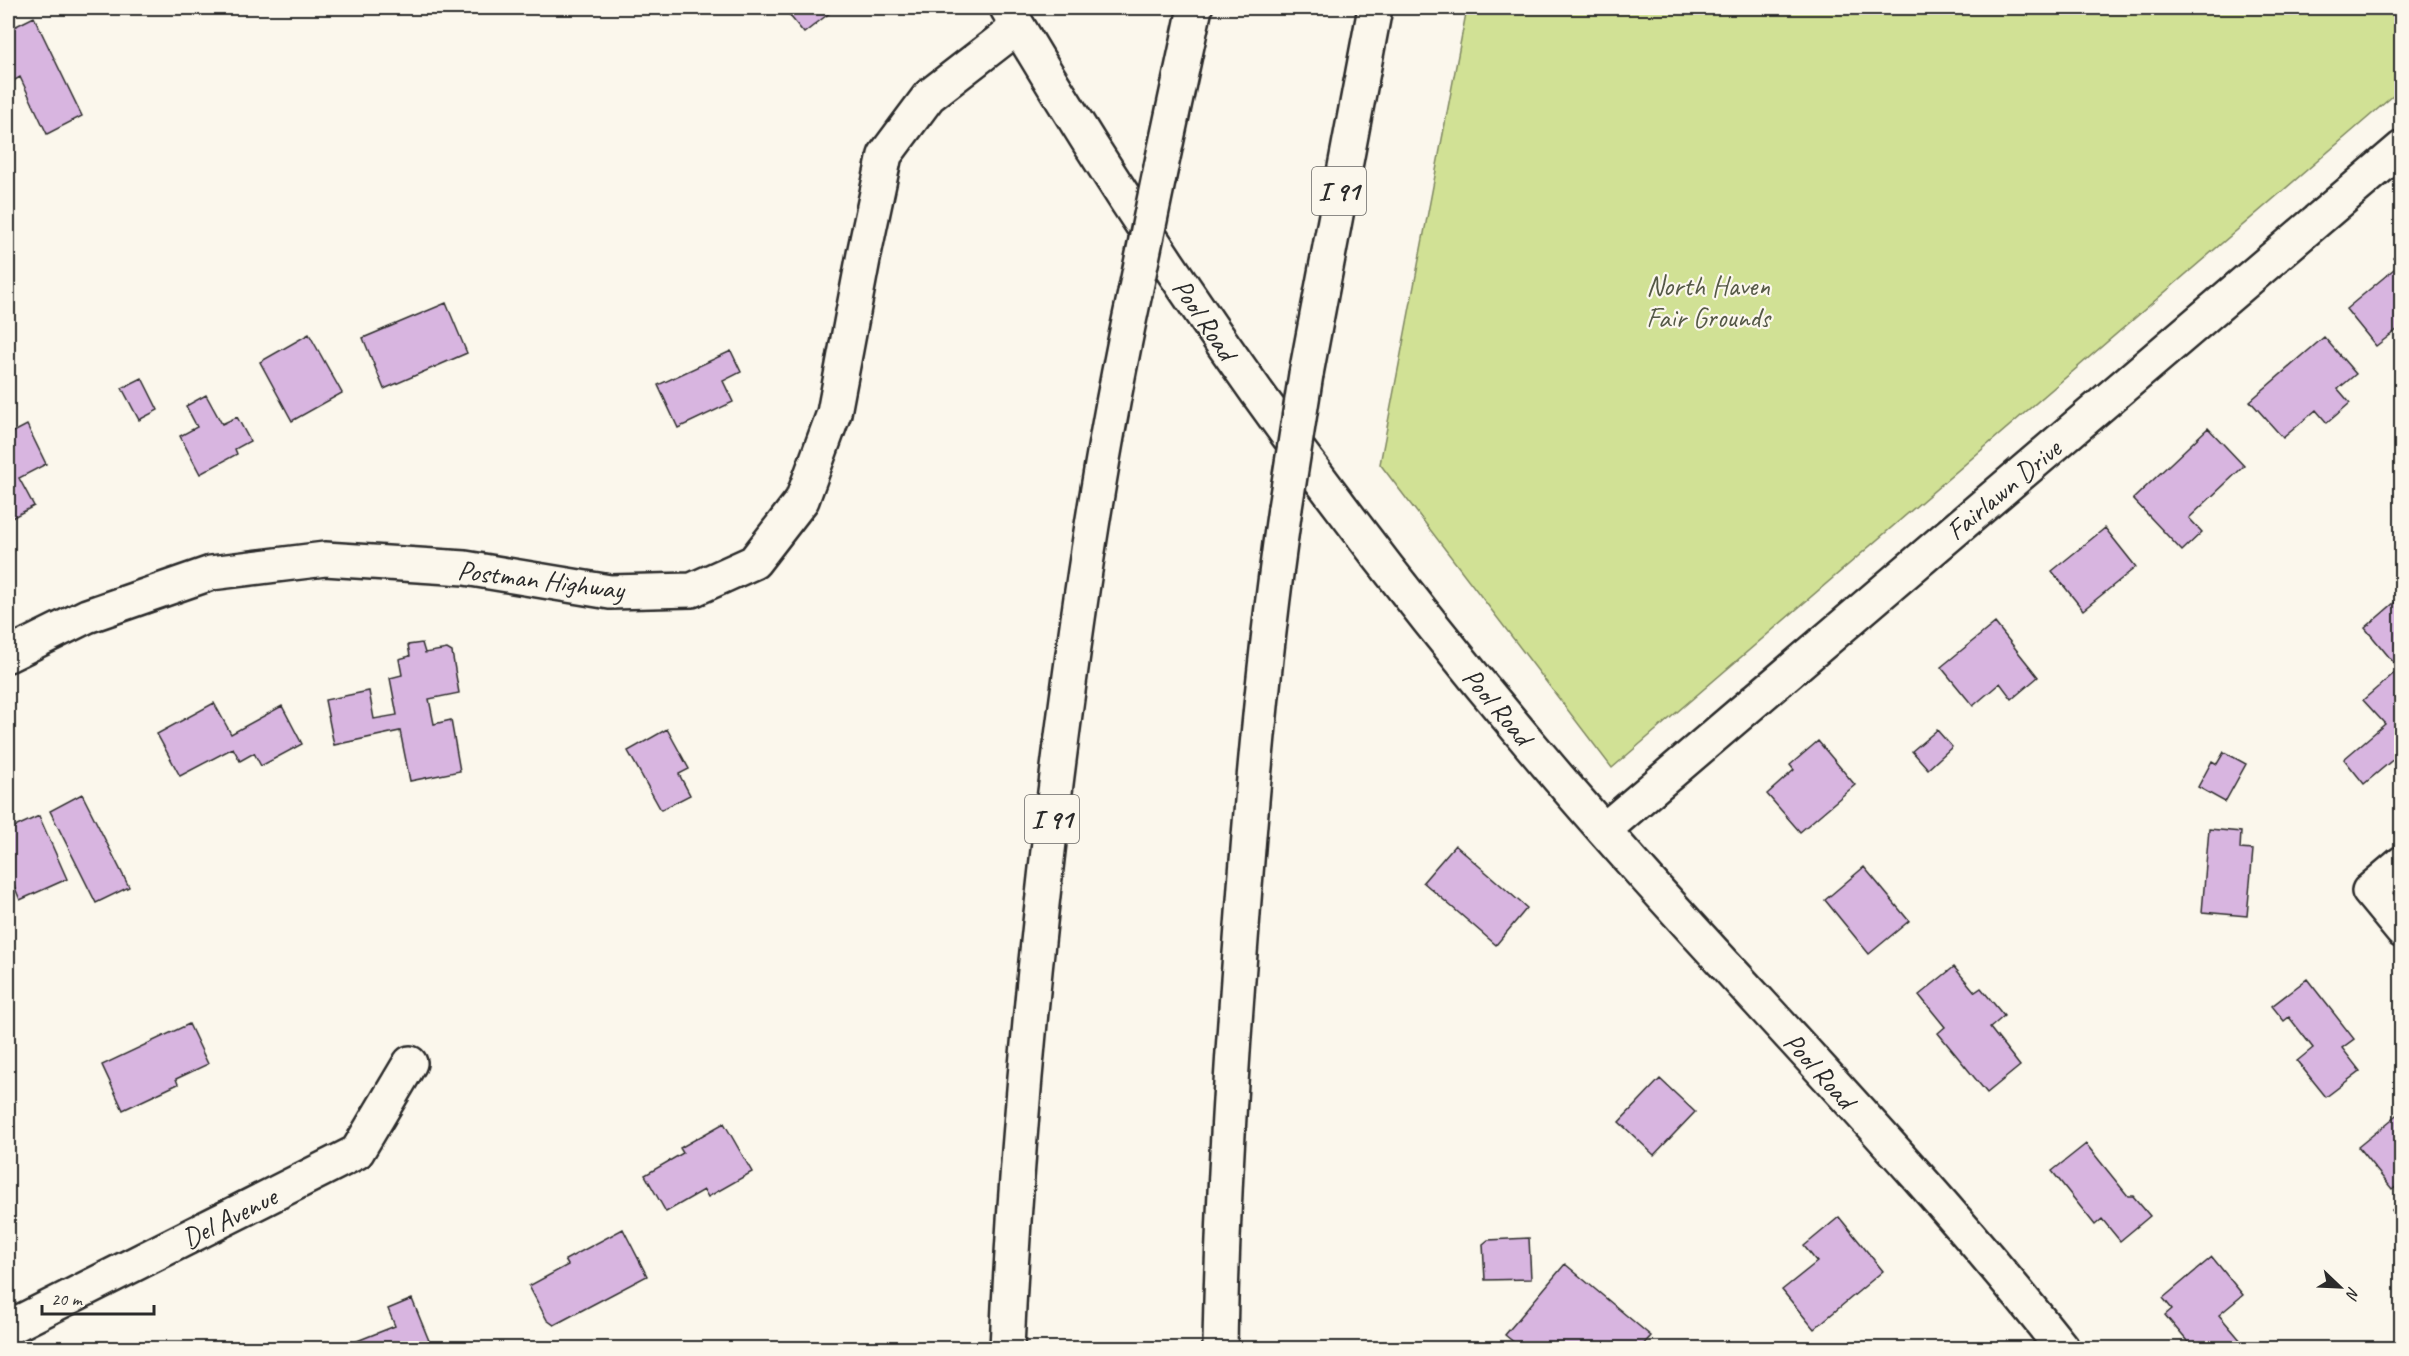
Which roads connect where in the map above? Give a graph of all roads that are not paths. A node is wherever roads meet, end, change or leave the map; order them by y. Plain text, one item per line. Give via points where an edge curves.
1 (1195, 8) edge
2 (1374, 8) edge
3 (1013, 17) edge
4 (2402, 148) edge
5 (8, 655) edge
6 (1604, 830) junction
7 (2402, 863) edge
8 (2402, 931) edge
9 (410, 1063) dead end
10 (8, 1328) edge
11 (1007, 1348) edge
12 (1220, 1348) edge
13 (2062, 1348) edge

1 - 11 main road, I 91, bridge via 1121,356 1090,537 1054,804 1023,1098
2 - 12 main road, I 91, bridge via 1306,374 1260,712 1228,1133
3 - 5 main road, Postman Highway via 929,96 885,154 834,413 802,500 754,562 692,590 610,592 465,568 325,559 211,573 87,616
3 - 6 main road, Pool Road via 1234,363 1444,640
4 - 6 main road, Fairlawn Drive
6 - 13 main road, Pool Road via 2004,1274
7 - 8 main road via 2369,891
9 - 10 main road, Del Avenue via 357,1152

